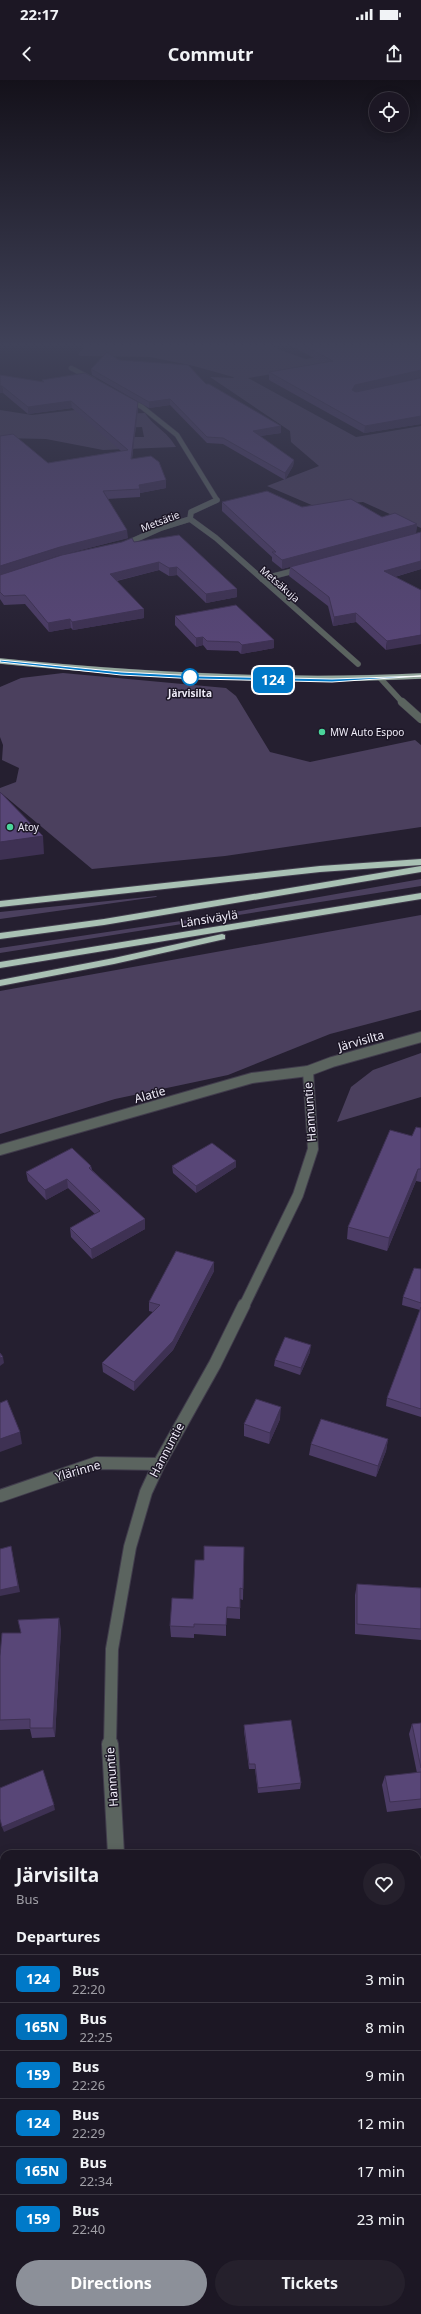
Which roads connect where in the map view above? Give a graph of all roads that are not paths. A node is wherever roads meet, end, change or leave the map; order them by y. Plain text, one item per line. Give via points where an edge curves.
1 (185, 448) edge
2 (190, 519) junction
3 (115, 547) edge
4 (309, 567) edge
5 (262, 579) junction
6 (0, 661) edge
7 (358, 664) dead end
8 (421, 676) edge
9 (380, 679) junction
10 (421, 720) edge
11 (421, 862) edge
12 (421, 869) edge
13 (421, 896) edge
14 (0, 904) edge
15 (354, 908) junction
16 (0, 936) edge
17 (0, 965) edge
18 (0, 983) edge
19 (421, 1037) edge
20 (308, 1072) junction
21 (0, 1150) edge
22 (159, 1464) junction
23 (0, 1496) edge
24 (116, 1850) edge

1 - 2 street, Metsätie via 214,493 215,502 191,512
2 - 3 street, Metsätie
2 - 5 street, Metsäkuja via 216,538
4 - 5 street
5 - 7 street, Metsäkuja
6 - 9 main road via 198,678 332,681
8 - 9 main road
9 - 10 street via 396,698
11 - 14 highway via 320,869
12 - 16 highway, Länsiväylä via 104,922
13 - 15 highway, Länsiväylä
15 - 17 highway, Länsiväylä
15 - 18 highway via 114,961
19 - 20 street, Järvisilta via 332,1062
20 - 21 street, Alatie via 252,1078
20 - 22 street, Hannuntie via 313,1149 298,1195 215,1364
22 - 23 street, Ylärinne via 96,1463
22 - 24 street, Hannuntie via 146,1492 130,1547 112,1649 109,1730

